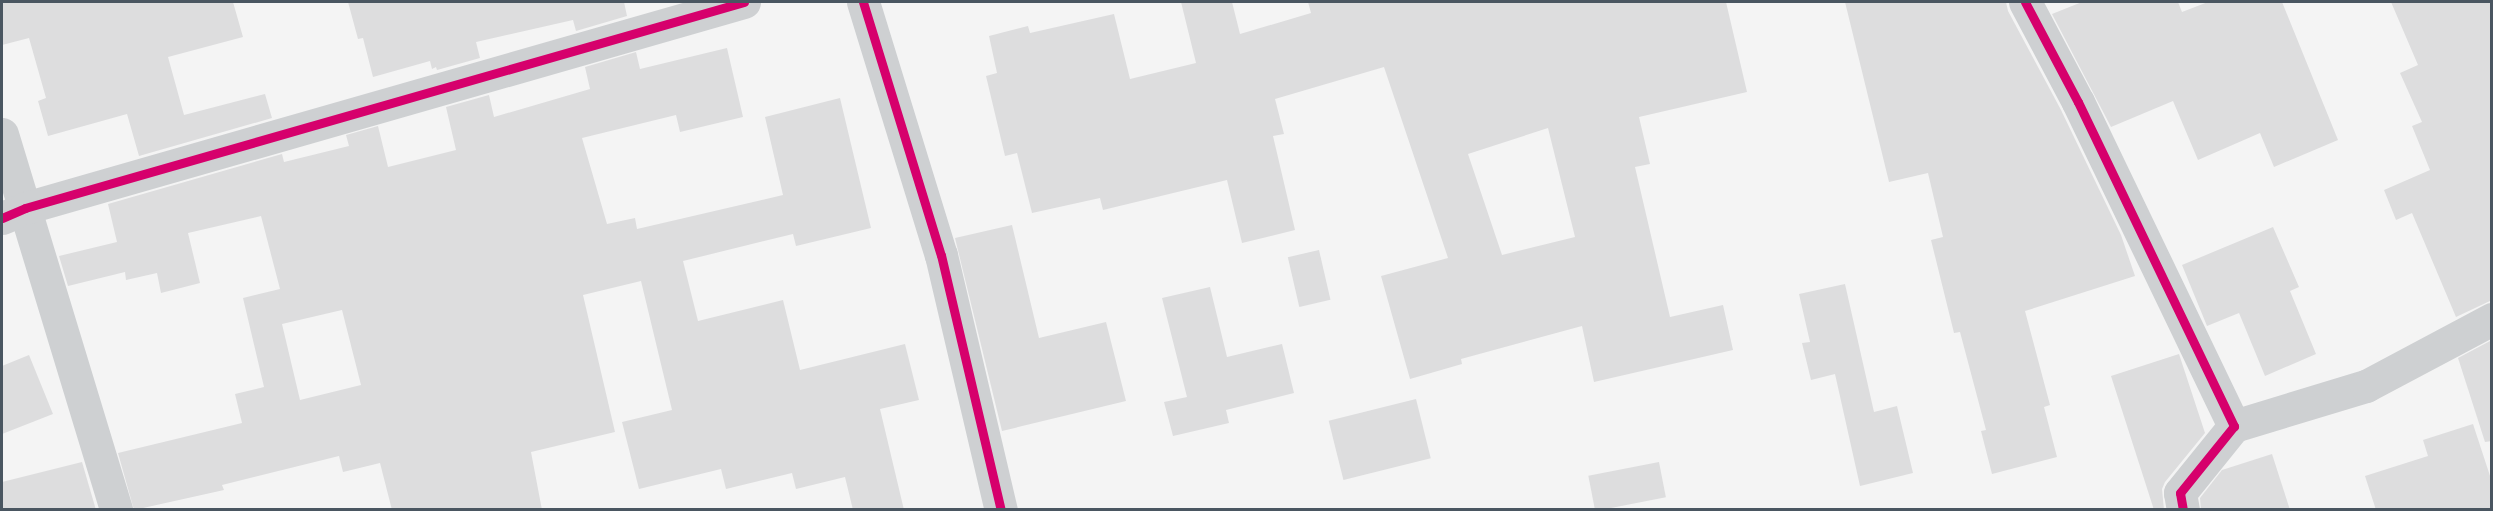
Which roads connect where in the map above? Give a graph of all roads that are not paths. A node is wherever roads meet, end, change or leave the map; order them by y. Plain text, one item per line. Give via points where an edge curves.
1 (744, 2) edge
2 (863, 2) edge
3 (2025, 2) edge
4 (2, 134) edge
5 (13, 213) edge
6 (2492, 319) edge
7 (2234, 426) junction
8 (116, 510) edge
9 (1001, 510) edge
10 (2183, 510) edge

1 - 5 street
2 - 9 street via 941,255
3 - 7 street via 2078,102
4 - 5 street
5 - 8 street
6 - 7 street via 2366,386
7 - 10 street via 2180,493

